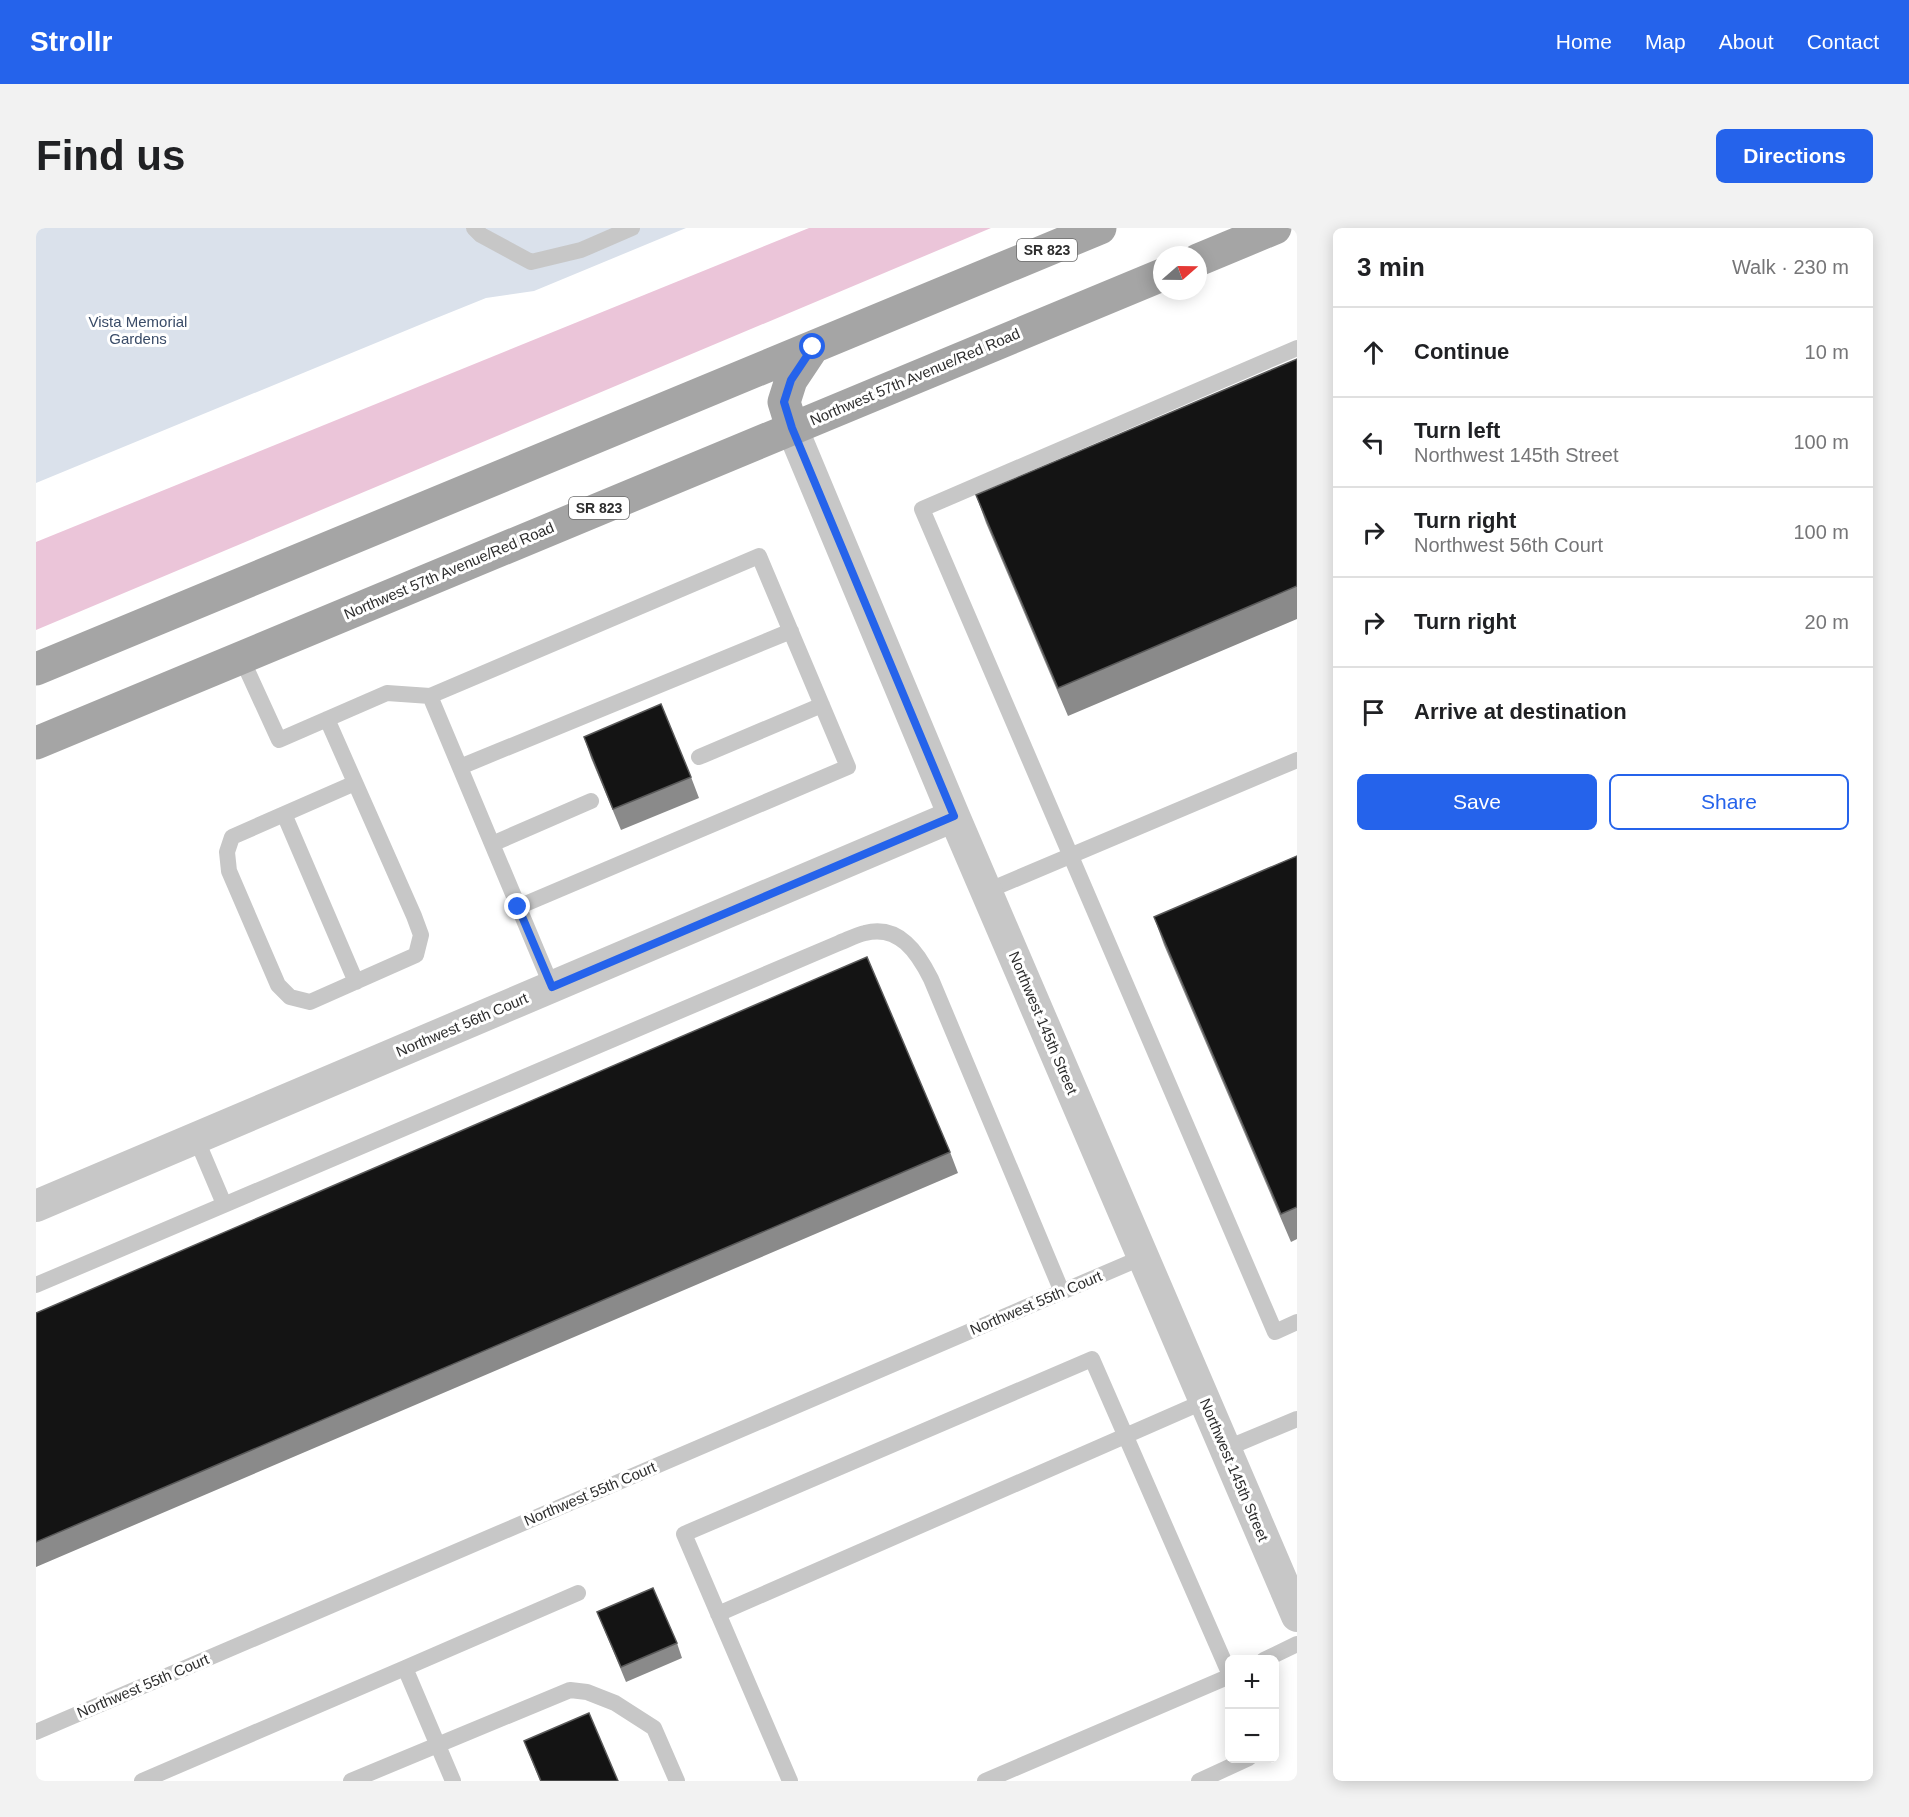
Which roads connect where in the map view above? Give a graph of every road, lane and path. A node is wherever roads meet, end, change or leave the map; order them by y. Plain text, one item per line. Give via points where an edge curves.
1 (474, 228) edge
2 (632, 228) edge
3 (1100, 228) edge
4 (1275, 228) edge
5 (1207, 256) edge
6 (1153, 279) edge
7 (813, 347) junction
8 (1297, 348) edge
9 (792, 428) junction
10 (791, 631) junction
11 (241, 657) junction
12 (36, 669) edge
13 (430, 696) junction
14 (822, 705) junction
15 (327, 719) junction
16 (36, 742) edge
17 (699, 757) dead end
18 (1297, 760) edge
19 (460, 767) junction
20 (356, 783) junction
21 (591, 801) dead end
22 (284, 814) junction
23 (954, 816) junction
24 (492, 844) junction
25 (1070, 855) junction
26 (987, 891) junction
27 (518, 907) junction
28 (356, 982) junction
29 (552, 987) junction
30 (196, 1138) junction
31 (224, 1204) junction
32 (36, 1206) edge
33 (1143, 1257) junction
34 (36, 1285) edge
35 (1062, 1292) junction
36 (1297, 1322) edge
37 (1205, 1401) junction
38 (1297, 1419) edge
39 (1126, 1437) junction
40 (1225, 1449) junction
41 (578, 1593) dead end
42 (718, 1614) junction
43 (1297, 1617) edge
44 (1297, 1644) edge
45 (1273, 1655) edge
46 (1225, 1665) edge
47 (405, 1668) junction
48 (1225, 1678) edge
49 (36, 1732) edge
50 (438, 1744) junction
51 (1239, 1763) edge
52 (142, 1781) edge
53 (351, 1781) edge
54 (453, 1781) edge
55 (677, 1781) edge
56 (790, 1781) edge
57 (985, 1781) edge
58 (1199, 1781) edge

1 - 2 lane via 481,236 531,262 581,250
3 - 7 main road, SR 823
4 - 5 main road
6 - 9 main road, Northwest 57th Avenue/Red Road / SR 823
7 - 9 main road via 791,380 784,402
7 - 12 main road, SR 823
8 - 25 lane via 922,509
9 - 11 main road, Northwest 57th Avenue/Red Road / SR 823
9 - 23 street, Northwest 145th Street
10 - 13 lane via 759,556
10 - 14 lane
10 - 19 lane
11 - 15 lane via 279,740
11 - 16 main road, Northwest 57th Avenue/Red Road / SR 823
13 - 15 lane via 387,693
13 - 19 lane
14 - 17 lane
14 - 27 lane via 848,767
15 - 20 lane
18 - 25 lane
19 - 24 lane
20 - 22 lane
20 - 28 lane via 421,935 416,955
21 - 24 lane
22 - 28 lane
22 - 28 lane via 232,837 227,852 229,871 260,944 278,985 290,997 310,1002
23 - 26 street, Northwest 145th Street
23 - 29 street, Northwest 56th Court
24 - 27 lane
25 - 26 lane
25 - 36 lane via 1275,1332
26 - 33 street, Northwest 145th Street
27 - 29 lane
29 - 30 street, Northwest 56th Court
30 - 31 lane
30 - 32 street, Northwest 56th Court
31 - 34 lane
31 - 35 lane via 875,931 890,933 906,942 932,979
33 - 35 lane, Northwest 55th Court
33 - 37 street, Northwest 145th Street
35 - 49 lane, Northwest 55th Court
37 - 39 lane
37 - 40 street, Northwest 145th Street
38 - 40 lane
39 - 42 lane
39 - 42 lane via 1092,1359 684,1534
39 - 46 lane
40 - 43 street, Northwest 145th Street
41 - 47 lane
42 - 56 lane
44 - 45 lane
47 - 50 lane
47 - 52 lane
48 - 57 lane
50 - 53 lane
50 - 54 lane
50 - 55 lane via 570,1690 586,1692 615,1703 654,1728
51 - 58 lane

